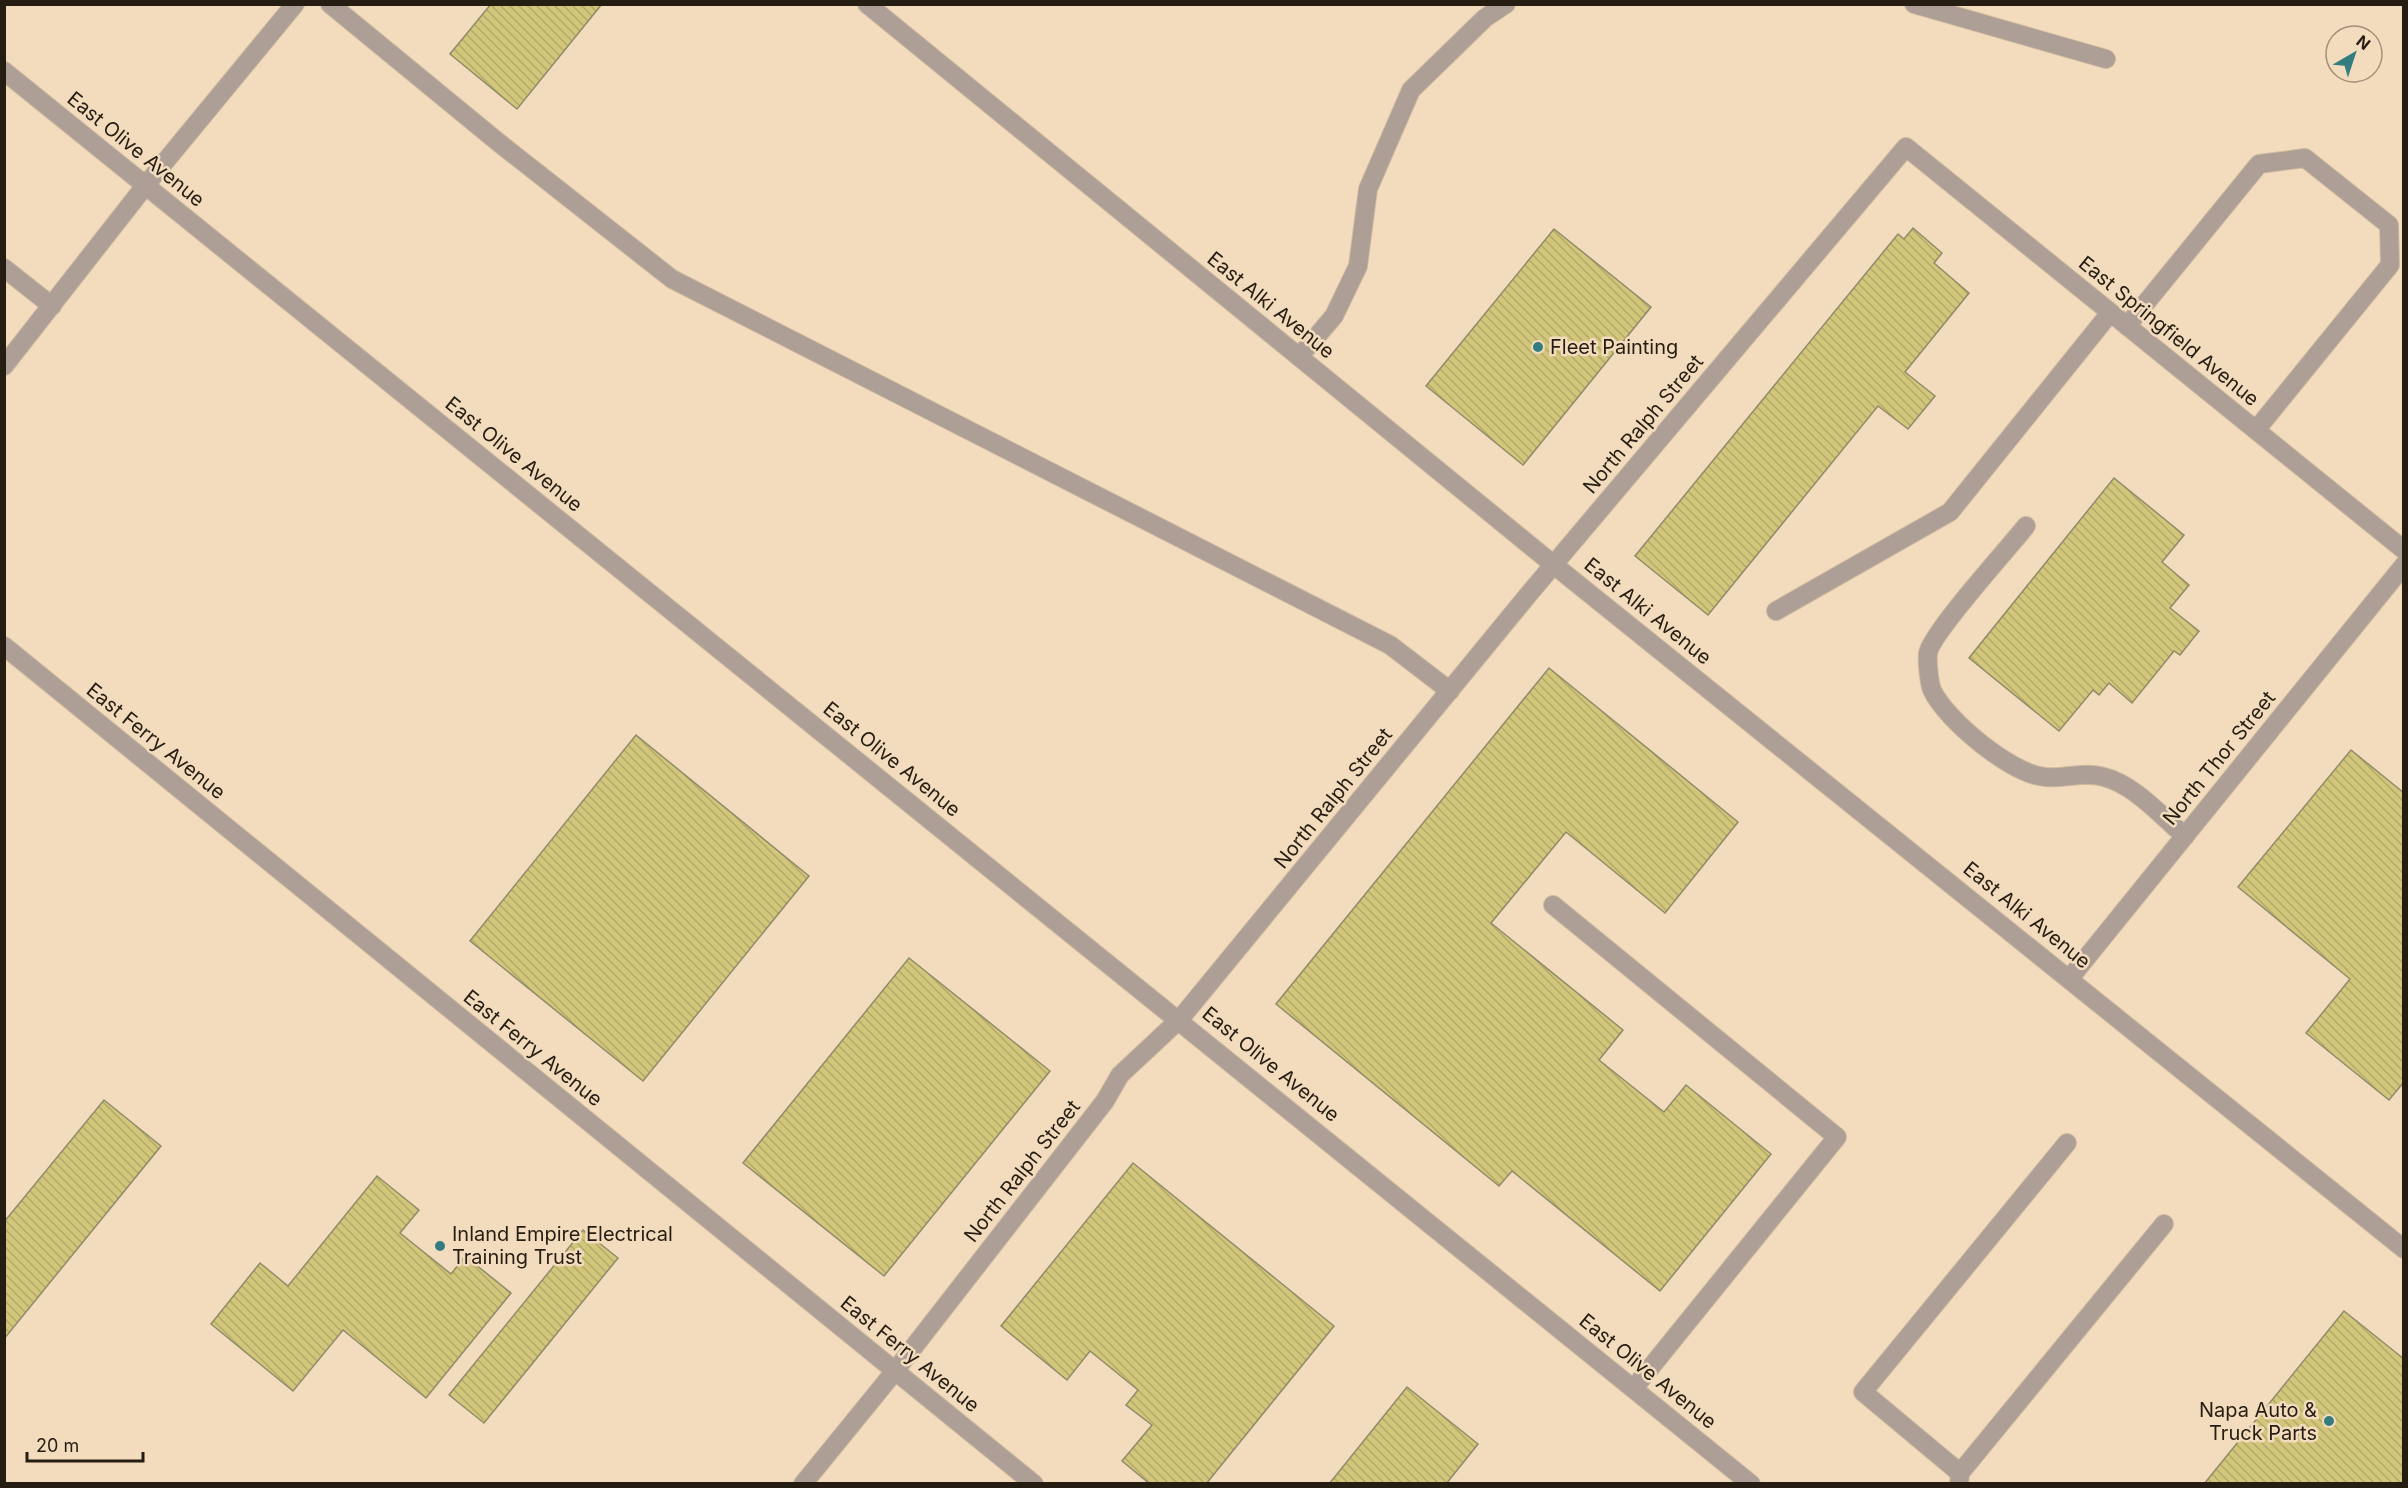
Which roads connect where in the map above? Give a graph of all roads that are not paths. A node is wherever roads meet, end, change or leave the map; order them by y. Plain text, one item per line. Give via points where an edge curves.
1 (295, 4) edge
2 (330, 4) edge
3 (867, 4) edge
4 (1506, 4) edge
5 (1914, 4) edge
6 (2106, 59) dead end
7 (4, 71) edge
8 (1906, 147) joint
9 (145, 186) junction
10 (4, 268) edge
11 (52, 306) junction
12 (2110, 313) junction
13 (2127, 326) junction
14 (1299, 357) junction
15 (4, 366) edge
16 (2256, 430) junction
17 (2026, 526) dead end
18 (2403, 550) edge
19 (1554, 565) junction
20 (2403, 566) edge
21 (1776, 611) dead end
22 (4, 646) edge
23 (1450, 691) junction
24 (2185, 836) junction
25 (1553, 905) dead end
26 (2070, 978) junction
27 (1180, 1019) junction
28 (2067, 1143) dead end
29 (2164, 1224) dead end
30 (2403, 1249) edge
31 (895, 1371) junction
32 (1634, 1388) junction
33 (1960, 1478) edge
34 (803, 1484) edge
35 (1034, 1484) edge
36 (1751, 1484) edge

1 - 9 street
2 - 23 street via 672,279 1390,645
3 - 14 street, East Alki Avenue
4 - 14 street via 1485,18 1411,90 1368,189 1358,266 1334,316
5 - 6 street
7 - 9 street, East Olive Avenue
8 - 12 street, East Springfield Avenue
8 - 19 street, North Ralph Street
9 - 11 street
9 - 27 street, East Olive Avenue
10 - 11 street
11 - 15 street
12 - 13 street, East Springfield Avenue
12 - 21 street via 1950,512
13 - 16 street, East Springfield Avenue
13 - 16 street via 2259,164 2305,158 2389,225 2390,265
14 - 19 street, East Alki Avenue
16 - 18 street, East Springfield Avenue
17 - 24 street via 1941,630 1928,653 1931,689 1955,722 2019,770 2045,777 2104,776 2128,788
19 - 23 street, North Ralph Street
19 - 26 street, East Alki Avenue
20 - 24 street, North Thor Street
22 - 31 street, East Ferry Avenue
23 - 27 street, North Ralph Street
24 - 26 street, North Thor Street
25 - 32 street via 1837,1137
26 - 30 street, East Alki Avenue
27 - 31 street, North Ralph Street via 1120,1074 1104,1101
27 - 32 street, East Olive Avenue
28 - 33 street via 1863,1392
29 - 33 street
31 - 34 street, North Ralph Street
31 - 35 street, East Ferry Avenue
32 - 36 street, East Olive Avenue

